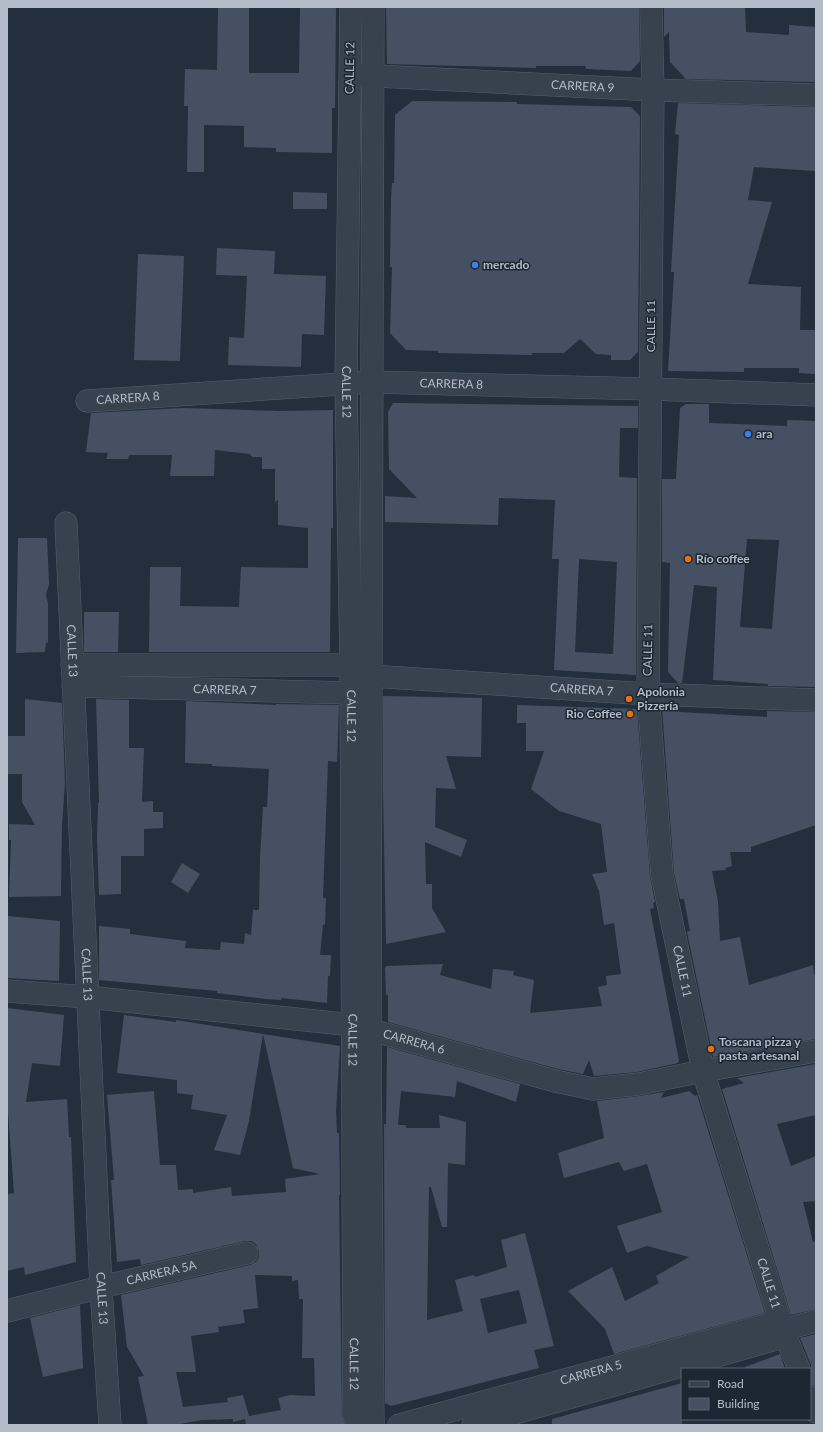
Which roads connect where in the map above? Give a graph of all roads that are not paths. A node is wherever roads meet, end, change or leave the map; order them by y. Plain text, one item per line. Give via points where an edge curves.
1 (351, 7) edge
2 (373, 7) edge
3 (651, 7) edge
4 (350, 75) junction
5 (372, 77) junction
6 (652, 90) junction
7 (816, 95) edge
8 (371, 382) junction
9 (346, 383) junction
10 (650, 389) junction
11 (816, 396) edge
12 (88, 401) dead end
13 (66, 523) dead end
14 (351, 665) junction
15 (73, 676) junction
16 (371, 676) junction
17 (351, 693) junction
18 (648, 694) junction
19 (816, 700) edge
20 (7, 991) edge
21 (87, 997) junction
22 (362, 1028) junction
23 (816, 1051) edge
24 (703, 1071) junction
25 (247, 1253) dead end
26 (101, 1287) junction
27 (7, 1311) edge
28 (816, 1321) edge
29 (783, 1330) junction
30 (799, 1368) edge
31 (811, 1400) edge
32 (816, 1412) edge
33 (110, 1425) edge
34 (358, 1425) edge
35 (374, 1425) edge
36 (399, 1425) edge
37 (473, 1425) edge

1 - 4 street, CALLE 12
2 - 5 street, CALLE 12
3 - 6 street, CALLE 11
4 - 5 street, CARRERA 9
4 - 9 street, CALLE 12
5 - 6 street, CARRERA 9
5 - 8 street, CALLE 12
6 - 7 street, CARRERA 9
6 - 10 street, CALLE 11
8 - 9 street, CARRERA 8
8 - 10 street, CARRERA 8
8 - 16 street, CALLE 12
9 - 12 street, CARRERA 8
9 - 14 street, CALLE 12
10 - 11 street, CARRERA 8
10 - 18 street, CALLE 11
13 - 15 street, CALLE 13
14 - 15 street, CARRERA 7
14 - 16 street, CARRERA 7
14 - 17 street, CALLE 12
15 - 17 street, CARRERA 7
15 - 21 street, CALLE 13
16 - 17 street
16 - 18 street, CARRERA 7
16 - 22 street, CALLE 12
17 - 22 street, CALLE 12
18 - 19 street, CARRERA 7
18 - 24 street, CALLE 11 via 662,875
20 - 21 street, CARRERA 6
21 - 22 street, CARRERA 6
21 - 26 street, CALLE 13
22 - 24 street, CARRERA 6 via 593,1089 639,1084
22 - 34 street, CALLE 12 via 354,1407
22 - 35 street, CALLE 12
23 - 24 street, CARRERA 6
24 - 29 street, CALLE 11
25 - 26 street, CARRERA 5A
26 - 27 street, CARRERA 5A
26 - 33 street, CALLE 13
28 - 29 street, CARRERA 5
29 - 30 street, CALLE 11
29 - 36 street, CARRERA 5 via 766,1325
29 - 37 street, CARRERA 5 via 772,1340
31 - 32 street

